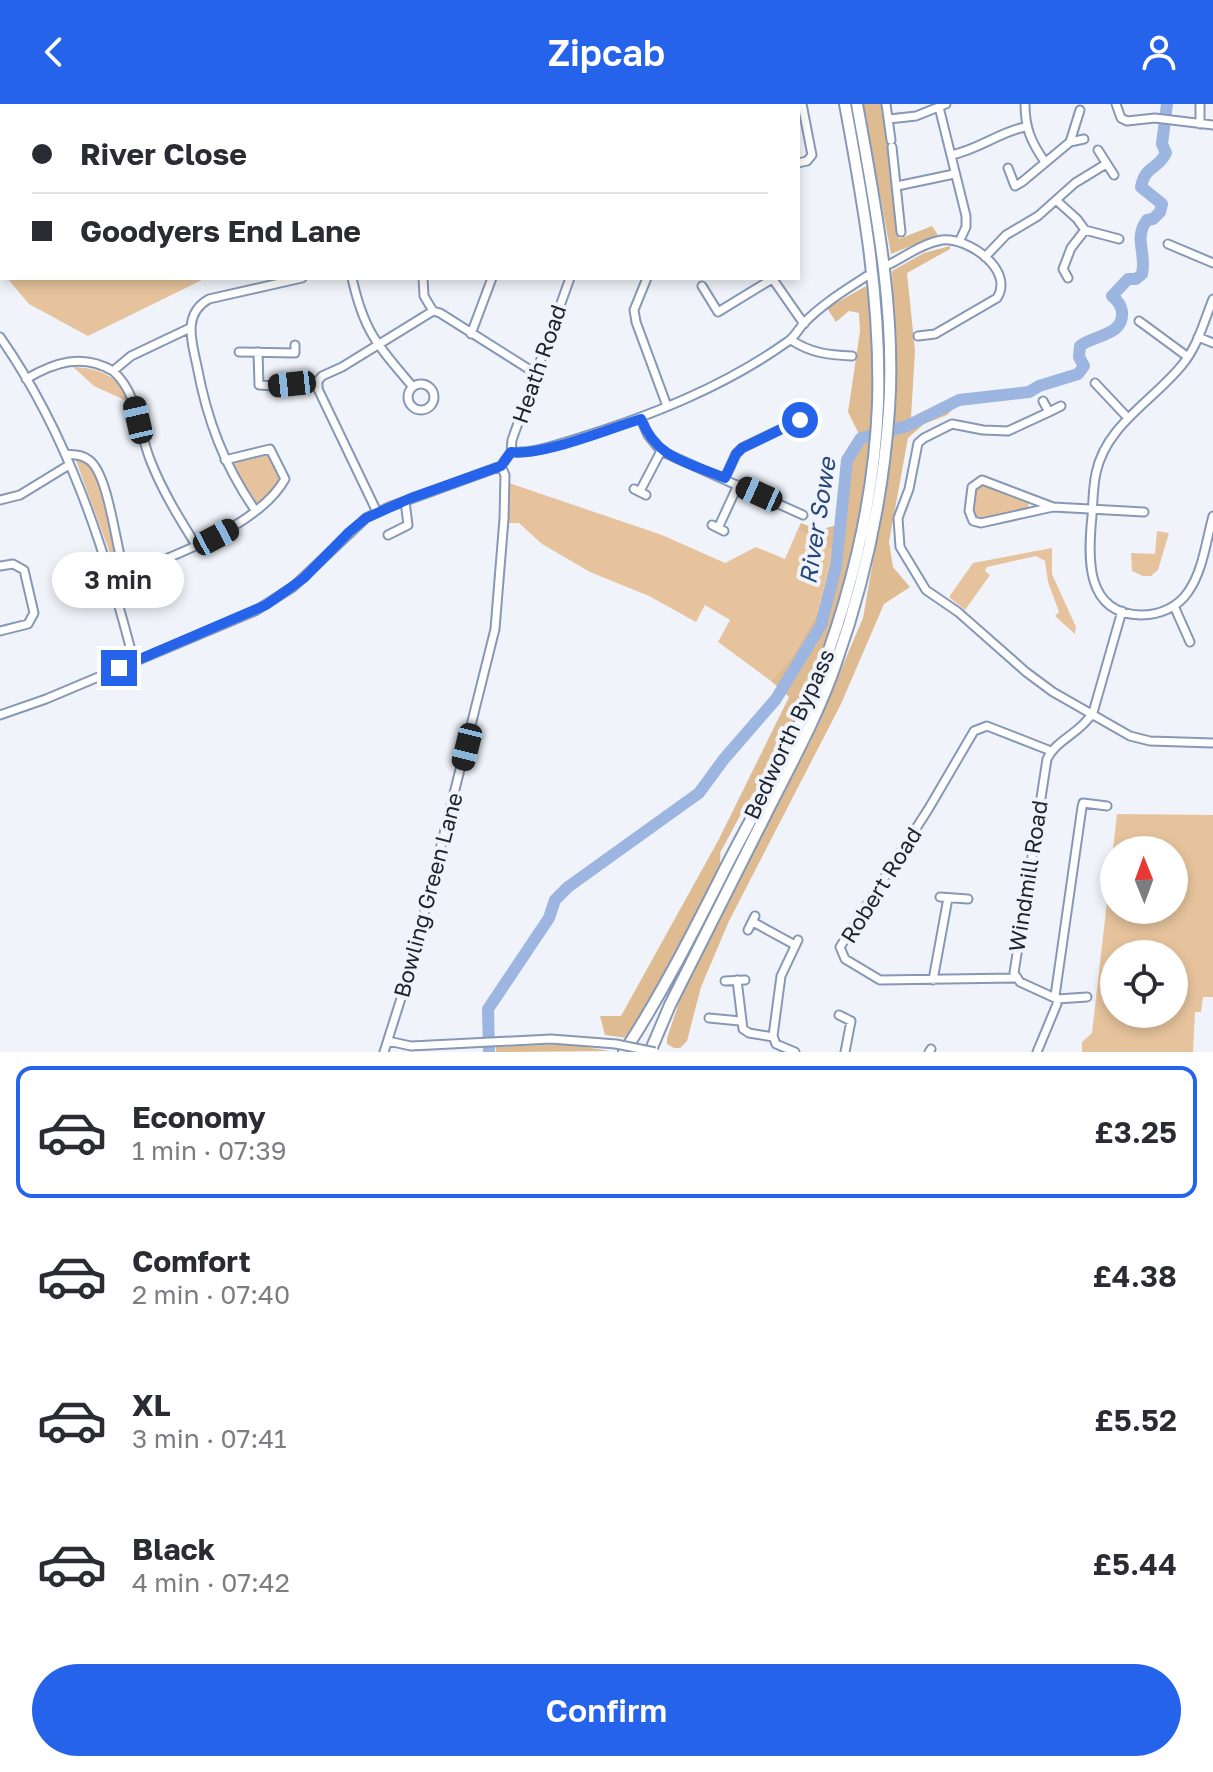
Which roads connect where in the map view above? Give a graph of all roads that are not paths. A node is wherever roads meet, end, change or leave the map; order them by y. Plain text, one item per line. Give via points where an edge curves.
1 (802, 104) edge
2 (845, 104) edge
3 (857, 104) edge
4 (886, 104) edge
5 (1025, 104) edge
6 (1116, 104) edge
7 (1200, 104) edge
8 (943, 106) edge
9 (1080, 110) dead end
10 (889, 119) junction
11 (1200, 124) junction
12 (1213, 125) edge
13 (1025, 127) junction
14 (1084, 139) dead end
15 (1070, 142) junction
16 (1098, 150) dead end
17 (951, 155) junction
18 (1045, 162) junction
19 (800, 163) edge
20 (1106, 164) junction
21 (1008, 168) dead end
22 (954, 174) junction
23 (1114, 175) dead end
24 (897, 186) junction
25 (1056, 200) junction
26 (1085, 230) junction
27 (901, 232) dead end
28 (1121, 239) dead end
29 (959, 242) junction
30 (1168, 244) dead end
31 (985, 257) junction
32 (1213, 263) edge
33 (890, 264) dead end
34 (1063, 269) junction
35 (1052, 273) dead end
36 (867, 276) dead end
37 (1068, 278) dead end
38 (282, 280) edge
39 (352, 280) edge
40 (423, 280) edge
41 (491, 280) edge
42 (569, 280) edge
43 (646, 280) edge
44 (769, 280) edge
45 (773, 280) edge
46 (262, 282) edge
47 (702, 286) dead end
48 (1213, 299) edge
49 (433, 311) junction
50 (1139, 321) dead end
51 (804, 324) junction
52 (190, 328) junction
53 (471, 334) junction
54 (918, 336) dead end
55 (0, 337) edge
56 (1198, 337) junction
57 (791, 340) junction
58 (1213, 343) edge
59 (295, 345) dead end
60 (378, 345) junction
61 (239, 352) dead end
62 (258, 352) junction
63 (852, 356) dead end
64 (1188, 357) junction
65 (113, 371) junction
66 (535, 373) junction
67 (26, 379) junction
68 (318, 381) junction
69 (1095, 383) dead end
70 (413, 387) dead end
71 (1043, 401) dead end
72 (667, 406) junction
73 (1061, 406) dead end
74 (883, 408) junction
75 (1049, 412) junction
76 (1128, 418) junction
77 (641, 419) junction
78 (800, 419) dead end
79 (661, 451) junction
80 (511, 452) junction
81 (65, 454) junction
82 (225, 460) junction
83 (69, 465) junction
84 (501, 466) junction
85 (877, 469) junction
86 (725, 478) junction
87 (738, 485) junction
88 (640, 492) dead end
89 (0, 500) edge
90 (405, 501) junction
91 (1053, 507) junction
92 (1092, 509) junction
93 (255, 510) junction
94 (377, 512) junction
95 (1144, 513) dead end
96 (803, 515) dead end
97 (1213, 516) edge
98 (719, 528) dead end
99 (388, 535) dead end
100 (196, 545) junction
101 (0, 566) edge
102 (125, 575) junction
103 (113, 580) junction
104 (1174, 606) junction
105 (1122, 611) junction
106 (0, 631) edge
107 (1190, 642) dead end
108 (134, 662) junction
109 (0, 715) edge
110 (1092, 716) junction
111 (1213, 743) edge
112 (1051, 751) junction
113 (1107, 806) dead end
114 (968, 899) dead end
115 (752, 923) dead end
116 (1015, 978) junction
117 (933, 980) junction
118 (725, 981) dead end
119 (1087, 997) dead end
120 (1056, 998) junction
121 (839, 1015) dead end
122 (709, 1018) dead end
123 (740, 1021) junction
124 (773, 1037) junction
125 (388, 1041) junction
126 (620, 1048) edge
127 (384, 1052) edge
128 (653, 1052) edge
129 (795, 1052) edge
130 (845, 1052) edge
131 (1037, 1052) edge

1 - 19 street via 812,155
2 - 74 highway, Bedworth Bypass via 865,211
3 - 74 highway, Bedworth Bypass via 887,300
4 - 10 street
5 - 13 street
6 - 11 street via 1127,121 1155,118
7 - 11 street
8 - 10 street
8 - 17 street
9 - 15 street
10 - 24 street
11 - 12 street
13 - 17 street
13 - 18 street
14 - 15 street
15 - 18 street
16 - 20 street
17 - 22 street
18 - 21 street via 1015,186
20 - 23 street
20 - 25 street
22 - 24 street
22 - 29 street via 966,216
24 - 27 street
25 - 26 street
25 - 31 street via 1006,235
26 - 28 street
26 - 34 street
29 - 31 street
29 - 33 street via 925,245
30 - 32 street
31 - 54 street via 1001,278 997,298 935,334
34 - 35 street
34 - 37 street
36 - 51 street
38 - 46 street
39 - 60 street via 360,311
40 - 49 street via 424,296
41 - 53 street
42 - 66 street, Heath Road
43 - 72 street via 634,310
44 - 47 street via 718,312
45 - 51 street
46 - 52 street via 202,302
48 - 56 street
49 - 53 street
49 - 60 street
50 - 64 street
51 - 57 street
52 - 65 street via 131,356
52 - 82 street via 207,414
53 - 66 street
55 - 67 street
56 - 58 street
56 - 64 street
57 - 63 street via 805,354
57 - 72 street
59 - 62 street via 295,353
60 - 68 street
60 - 70 street
61 - 62 street
62 - 68 street via 259,385
64 - 76 street
65 - 67 street via 75,360
65 - 100 street via 132,395 150,460
66 - 80 street, Heath Road
67 - 81 street
68 - 94 street
69 - 76 street
71 - 75 street
72 - 77 street
73 - 75 street
74 - 85 highway, Bedworth Bypass
75 - 110 street via 1001,432 952,424 927,435 918,443 897,527 900,547 926,590 1043,685
76 - 92 street via 1101,456
77 - 79 street
77 - 80 street via 559,444
78 - 86 street via 742,448
79 - 86 street
79 - 88 street
80 - 84 street
81 - 83 street
81 - 102 street via 85,457 98,471
82 - 93 street
82 - 93 street via 267,449 274,452 285,479
83 - 89 street via 20,495
83 - 103 street
84 - 90 street
84 - 125 street, Bowling Green Lane via 504,519 495,629
85 - 126 highway, Bedworth Bypass via 854,566 810,701 674,970
85 - 128 highway, Bedworth Bypass via 866,566 836,666 670,1005
86 - 87 street
87 - 96 street
87 - 98 street
90 - 94 street
90 - 99 street via 408,525
91 - 91 street via 982,480 972,487 969,511 973,521 981,523
91 - 92 street
92 - 95 street
92 - 105 street via 1091,574 1104,598
93 - 100 street via 231,529
94 - 108 street via 275,600
97 - 104 street via 1194,582
100 - 102 street
101 - 106 street via 13,564 24,570 34,613 28,624
102 - 103 street
103 - 108 street
104 - 105 street via 1148,615
104 - 107 street
105 - 110 street
108 - 109 street
110 - 111 street via 1140,739
110 - 112 street
112 - 116 street, Windmill Road
112 - 117 street, Robert Road via 987,726 976,729 841,944 844,957 877,979
113 - 120 street via 1088,802 1082,807
114 - 117 street via 944,898
115 - 124 street via 796,942 781,976
116 - 117 street, Robert Road
116 - 120 street, Windmill Road
118 - 123 street via 741,980
119 - 120 street, Windmill Road
120 - 131 street
121 - 130 street via 851,1021
122 - 123 street
123 - 124 street via 749,1033
124 - 129 street via 776,1044
125 - 126 street via 411,1046 578,1039
125 - 127 street, Bowling Green Lane
126 - 128 street, bridge

